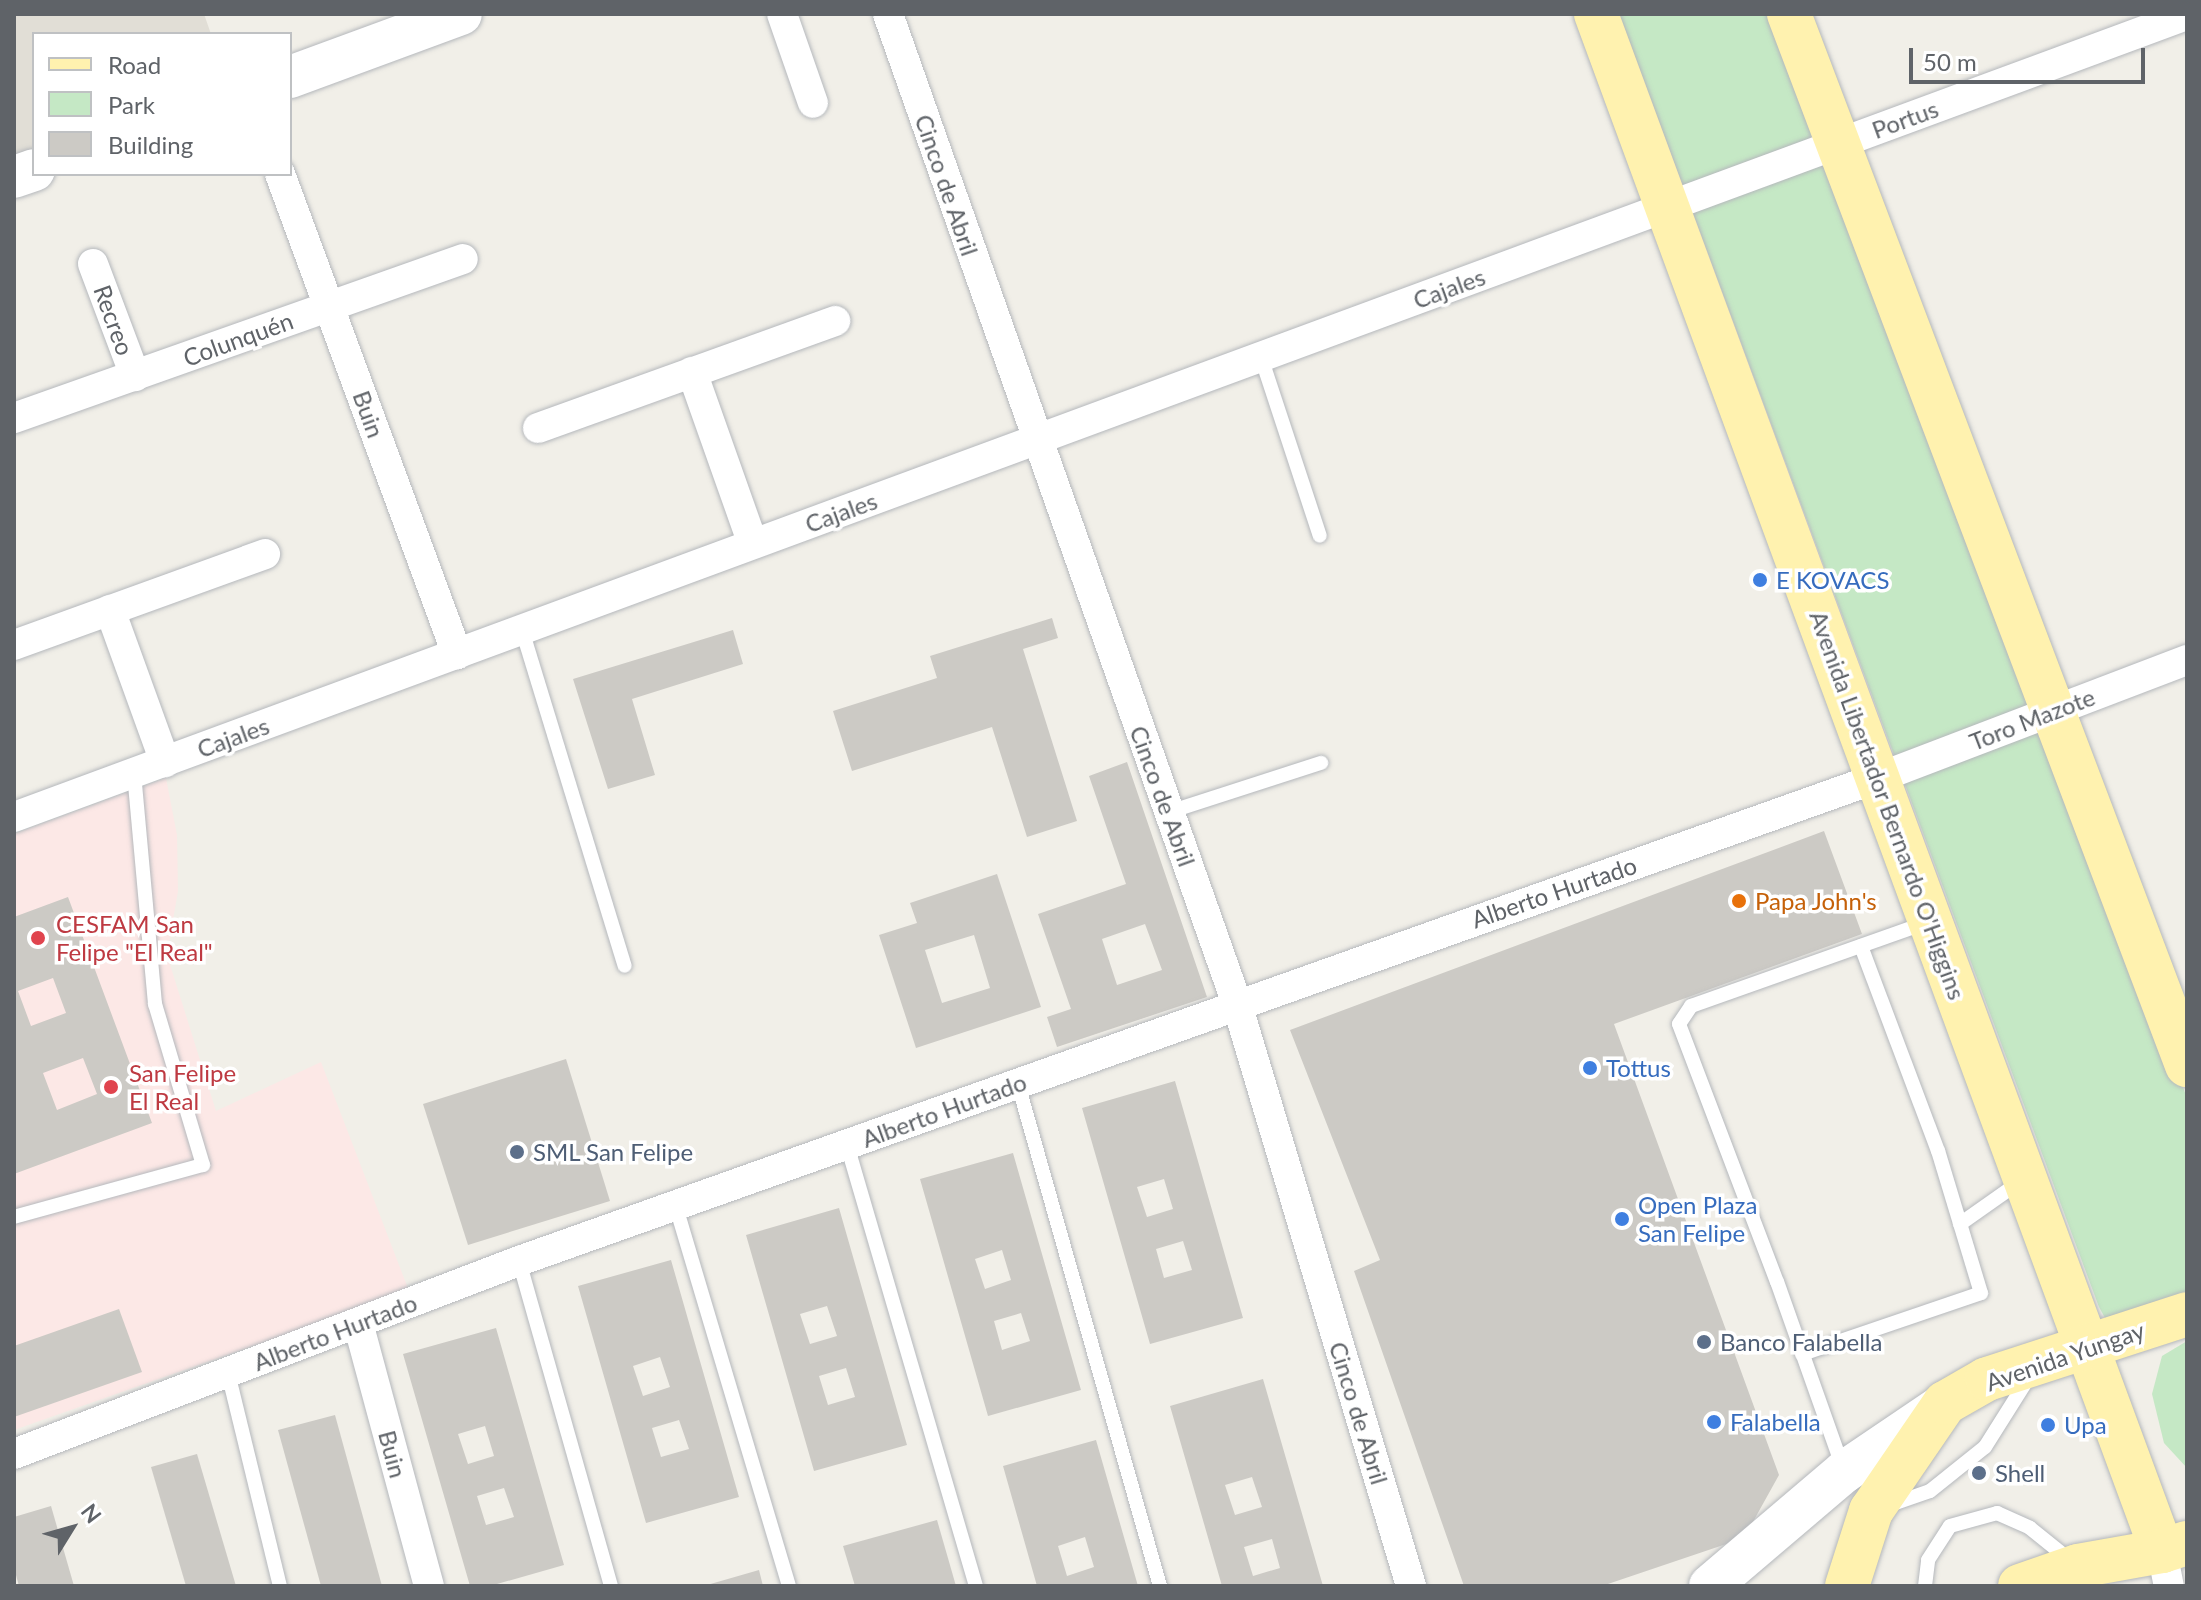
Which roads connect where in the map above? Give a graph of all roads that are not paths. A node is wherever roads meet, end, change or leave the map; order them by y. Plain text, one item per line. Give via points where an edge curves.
1 (461, 14) edge
2 (782, 14) edge
3 (888, 14) edge
4 (1596, 14) edge
5 (1789, 14) edge
6 (2187, 15) edge
7 (292, 76) edge
8 (813, 103) dead end
9 (1838, 144) junction
10 (281, 176) edge
11 (1668, 207) junction
12 (463, 259) dead end
13 (93, 264) dead end
14 (329, 307) junction
15 (835, 321) dead end
16 (1261, 357) junction
17 (692, 372) junction
18 (135, 376) junction
19 (14, 418) edge
20 (538, 428) dead end
21 (1036, 440) junction
22 (1320, 536) dead end
23 (753, 544) junction
24 (265, 554) dead end
25 (110, 610) junction
26 (522, 630) junction
27 (14, 645) edge
28 (457, 654) junction
29 (2187, 660) edge
30 (2053, 710) junction
31 (165, 762) junction
32 (1321, 763) dead end
33 (134, 773) junction
34 (1878, 778) junction
35 (1169, 812) junction
36 (14, 817) edge
37 (1930, 921) junction
38 (1861, 946) junction
39 (625, 966) dead end
40 (1237, 1004) junction
41 (2187, 1065) edge
42 (1018, 1084) junction
43 (847, 1145) junction
44 (2025, 1178) junction
45 (676, 1207) junction
46 (14, 1217) edge
47 (1960, 1224) junction
48 (519, 1261) junction
49 (2187, 1314) edge
50 (358, 1323) junction
51 (2087, 1349) junction
52 (1802, 1354) junction
53 (2038, 1363) junction
54 (228, 1373) junction
55 (1945, 1403) junction
56 (14, 1454) edge
57 (1844, 1472) junction
58 (1871, 1511) junction
59 (2173, 1560) edge
60 (2078, 1566) junction
61 (280, 1586) edge
62 (429, 1586) edge
63 (611, 1586) edge
64 (789, 1586) edge
65 (976, 1586) edge
66 (1160, 1586) edge
67 (1411, 1586) edge
68 (1710, 1586) edge
69 (1847, 1586) edge
70 (1925, 1586) edge
71 (2020, 1586) edge

1 - 7 street
2 - 8 street
3 - 21 street, Cinco de Abril
4 - 11 main road, Avenida Libertador Bernardo O'Higgins
5 - 9 main road
6 - 9 street, Portus
9 - 11 street, Portus
9 - 30 main road
10 - 14 street, Buin
11 - 16 street, Cajales
11 - 34 main road, Avenida Libertador Bernardo O'Higgins
12 - 14 street, Colunquén
13 - 18 street, Recreo
14 - 18 street, Colunquén
14 - 28 street, Buin
15 - 17 street
16 - 21 street, Cajales
16 - 22 lane
17 - 20 street
17 - 23 street
18 - 19 street, Colunquén
21 - 23 street, Cajales
21 - 35 street, Cinco de Abril
23 - 26 street, Cajales
24 - 25 street
25 - 27 street
25 - 31 street
26 - 28 street, Cajales
26 - 39 lane
28 - 31 street, Cajales
29 - 30 street, Toro Mazote
30 - 34 street, Toro Mazote
30 - 41 main road
31 - 33 street, Cajales
32 - 35 lane
33 - 36 street, Cajales
33 - 46 lane via 155,1004 203,1165
34 - 37 main road, Avenida Libertador Bernardo O'Higgins
34 - 40 street, Alberto Hurtado
35 - 40 street, Cinco de Abril
37 - 38 lane
37 - 44 main road, Avenida Libertador Bernardo O'Higgins
38 - 47 lane via 1890,1015
38 - 52 lane via 1691,1006 1679,1024
40 - 42 street, Alberto Hurtado
40 - 67 street, Cinco de Abril
42 - 43 street, Alberto Hurtado
42 - 66 lane
43 - 45 street, Alberto Hurtado
43 - 65 lane
44 - 47 lane
44 - 51 main road, Avenida Libertador Bernardo O'Higgins
45 - 48 street, Alberto Hurtado
45 - 64 lane
47 - 52 lane via 1981,1293
48 - 50 street, Alberto Hurtado
48 - 63 lane
49 - 51 main road, Avenida Yungay
50 - 54 street, Alberto Hurtado
50 - 62 street, Buin
51 - 53 main road, Avenida Yungay
51 - 59 main road, Avenida Libertador Bernardo O'Higgins
52 - 57 lane
53 - 55 main road, Avenida Yungay via 1987,1379
53 - 58 lane via 1985,1447 1930,1491
54 - 56 street, Alberto Hurtado
54 - 61 lane
55 - 57 street
55 - 58 main road
57 - 68 street
58 - 69 main road
59 - 60 main road
60 - 70 lane via 2030,1528 1997,1513 1950,1526 1928,1560
60 - 71 main road

